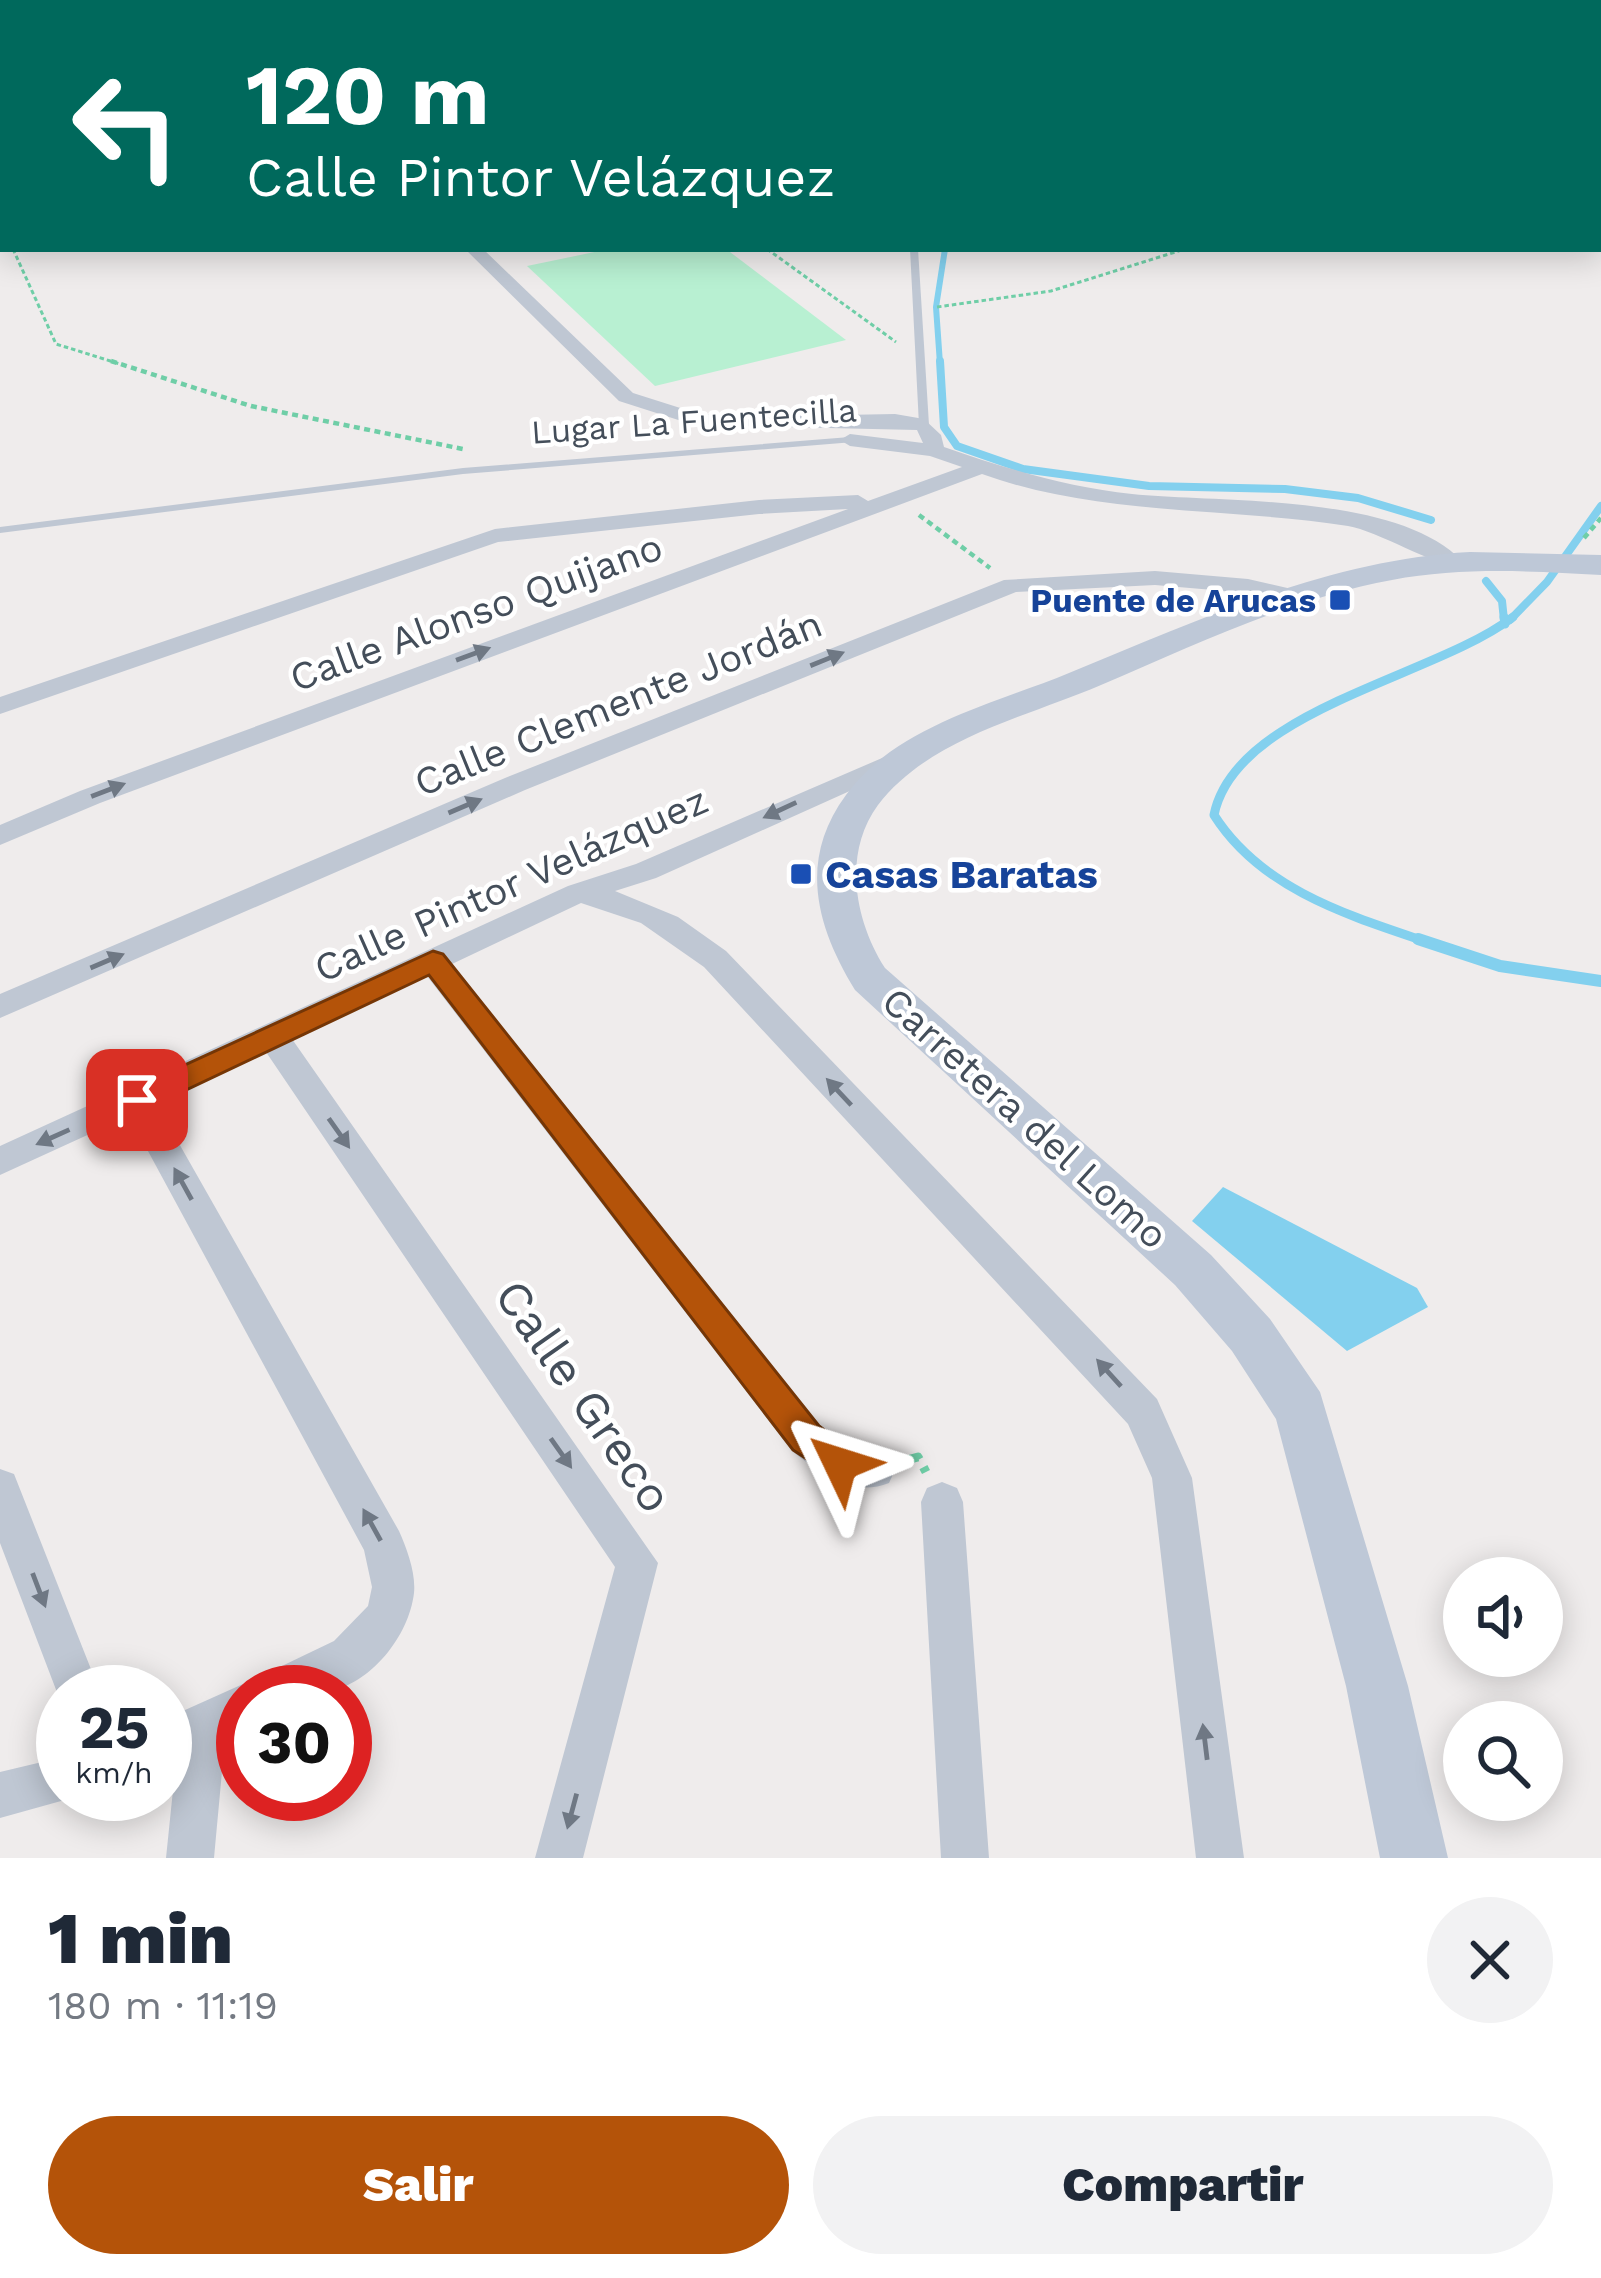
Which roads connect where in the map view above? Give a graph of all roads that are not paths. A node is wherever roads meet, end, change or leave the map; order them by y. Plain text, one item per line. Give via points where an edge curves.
1 (476, 252) edge
2 (914, 252) edge
3 (924, 425) junction
4 (850, 440) joint
5 (933, 450) junction
6 (982, 467) junction
7 (888, 498) junction
8 (0, 530) edge
9 (1451, 560) junction
10 (1601, 565) edge
11 (1288, 595) junction
12 (0, 706) edge
13 (926, 748) junction
14 (0, 836) edge
15 (578, 893) junction
16 (433, 961) junction
17 (0, 1007) edge
18 (272, 1036) junction
19 (137, 1100) junction
20 (0, 1161) edge
21 (874, 1470) dead end
22 (0, 1488) edge
23 (942, 1502) dead end
24 (68, 1665) edge
25 (335, 1665) edge
26 (204, 1726) edge
27 (36, 1787) edge
28 (0, 1796) edge
29 (190, 1858) edge
30 (559, 1858) edge
31 (965, 1858) edge
32 (1220, 1858) edge
33 (1414, 1858) edge

1 - 3 street via 626,397 694,419
2 - 3 lane
3 - 5 street
4 - 5 street, Lugar La Fuentecilla
4 - 8 lane, Lugar La Fuentecilla via 518,466
5 - 6 street, Lugar La Fuentecilla
6 - 7 street, Calle Alonso Quijano
6 - 9 street, Lugar La Fuentecilla via 1129,500 1359,521
7 - 12 street via 495,536
14 -> 7 street, Calle Alonso Quijano
9 - 10 main road, Carretera del Lomo
9 - 11 main road, Carretera del Lomo
11 - 13 main road, Carretera del Lomo
17 -> 11 street, Calle Clemente Jordán via 515,784 1012,585 1155,578
13 -> 15 street, Calle Pintor Velázquez via 646,872
13 - 33 main road, Carretera del Lomo via 862,800 844,836 835,908 847,946 902,1012 1193,1270 1301,1410 1377,1686
15 - 16 street, Calle Pintor Velázquez
32 -> 15 street via 1172,1478 1143,1412 715,959 678,927 618,899
16 - 18 street, Calle Pintor Velázquez
16 - 21 street via 806,1438 840,1464
18 - 19 street, Calle Pintor Velázquez
18 -> 30 street, Calle Greco via 637,1563
19 -> 20 street, Calle Pintor Velázquez
25 -> 19 street via 377,1635 393,1590 384,1545
22 -> 24 street
23 - 31 street
26 - 29 street
27 - 28 street

